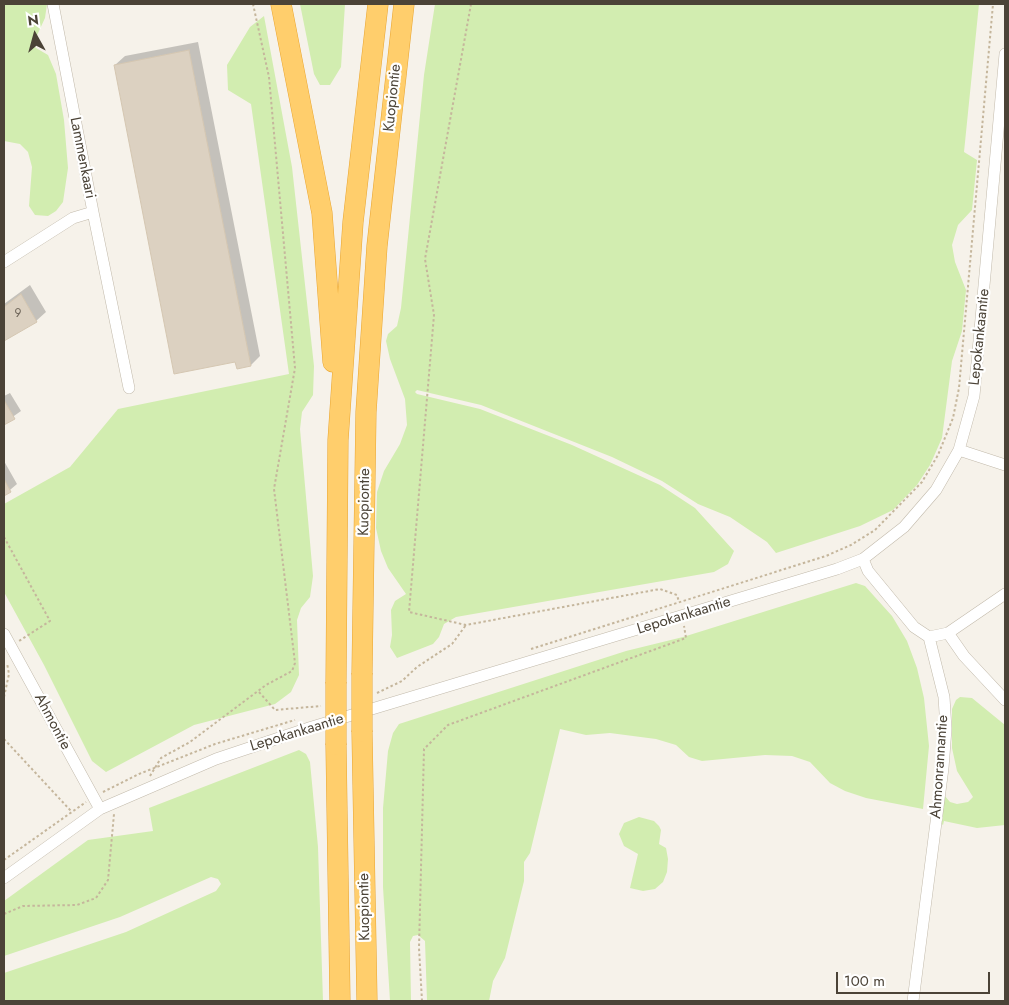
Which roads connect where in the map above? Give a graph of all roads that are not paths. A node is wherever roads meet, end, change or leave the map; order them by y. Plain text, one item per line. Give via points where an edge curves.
1 (53, 4) edge
2 (281, 4) edge
3 (378, 4) edge
4 (405, 4) edge
5 (1005, 54) edge
6 (93, 212) junction
7 (4, 262) edge
8 (129, 388) dead end
9 (338, 440) junction
10 (959, 450) junction
11 (1005, 465) edge
12 (863, 559) junction
13 (1005, 594) edge
14 (948, 633) junction
15 (4, 634) edge
16 (928, 637) junction
17 (7, 654) edge
18 (1005, 700) edge
19 (100, 809) junction
20 (4, 878) edge
21 (340, 1001) edge
22 (368, 1001) edge
23 (913, 1001) edge

1 - 6 street, Lammenkaari
2 - 9 highway via 322,213
3 - 9 highway, Kuopiontie via 353,222
4 - 22 highway, Kuopiontie, bridge via 378,246 366,412 362,732
5 - 10 street, Lepokankaantie via 979,360 974,396
6 - 7 street, Lammenkaari via 73,218
6 - 8 street
9 - 21 highway, Kuopiontie, bridge via 336,745
10 - 11 street
10 - 12 street, Lepokankaantie via 936,490 920,510
12 - 16 street via 868,571 914,627
12 - 19 street, Lepokankaantie via 216,759
13 - 14 street
14 - 16 street
14 - 18 street via 964,656
15 - 17 street, Ahmontie
16 - 23 street, Ahmonrannantie via 944,697 946,729
17 - 19 street, Ahmontie
19 - 20 street, Lepokankaantie

